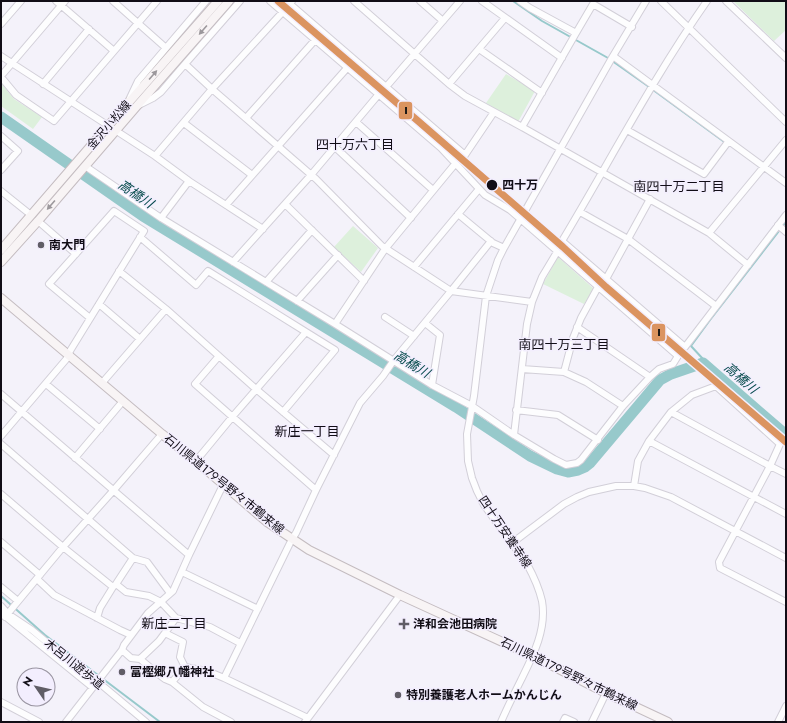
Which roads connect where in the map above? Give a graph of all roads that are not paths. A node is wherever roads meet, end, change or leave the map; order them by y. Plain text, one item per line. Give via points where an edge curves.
1 (21, 1) edge
2 (113, 1) edge
3 (157, 1) edge
4 (206, 1) edge
5 (218, 1) edge
6 (229, 1) edge
7 (240, 1) edge
8 (270, 1) edge
9 (354, 1) edge
10 (420, 1) edge
11 (460, 1) edge
12 (482, 1) edge
13 (520, 1) edge
14 (646, 1) edge
15 (660, 1) edge
16 (707, 1) edge
17 (726, 1) edge
18 (60, 2) edge
19 (290, 2) edge
20 (592, 2) edge
21 (283, 12) junction
22 (505, 18) junction
23 (443, 21) junction
24 (138, 23) junction
25 (1, 24) edge
26 (632, 26) junction
27 (688, 28) junction
28 (88, 29) junction
29 (574, 36) junction
30 (315, 40) junction
31 (166, 48) junction
32 (480, 49) junction
33 (114, 51) junction
34 (415, 54) junction
35 (1, 56) edge
36 (562, 58) junction
37 (786, 58) edge
38 (612, 59) junction
39 (11, 63) junction
40 (185, 64) junction
41 (348, 68) junction
42 (1, 76) edge
43 (43, 84) junction
44 (449, 84) junction
45 (386, 87) junction
46 (651, 88) junction
47 (212, 89) junction
48 (542, 93) junction
49 (379, 94) junction
50 (70, 101) junction
51 (127, 104) junction
52 (136, 106) junction
53 (494, 112) junction
54 (246, 118) junction
55 (356, 122) junction
56 (786, 122) edge
57 (184, 123) junction
58 (522, 127) junction
59 (112, 128) junction
60 (627, 130) junction
61 (1, 136) edge
62 (786, 140) edge
63 (728, 142) junction
64 (278, 146) junction
65 (335, 147) junction
66 (561, 149) junction
67 (155, 156) junction
68 (455, 164) junction
69 (84, 167) junction
70 (764, 167) junction
71 (1, 170) edge
72 (602, 172) junction
73 (252, 175) junction
74 (311, 175) junction
75 (189, 180) junction
76 (786, 183) edge
77 (479, 189) junction
78 (433, 190) junction
79 (1, 191) edge
80 (650, 199) junction
81 (285, 204) junction
82 (226, 205) junction
83 (580, 212) junction
84 (458, 214) junction
85 (31, 215) junction
86 (786, 215) edge
87 (161, 218) junction
88 (411, 218) junction
89 (520, 219) junction
90 (38, 221) junction
91 (782, 228) edge
92 (262, 229) junction
93 (312, 230) junction
94 (709, 233) junction
95 (140, 237) junction
96 (628, 239) junction
97 (491, 241) junction
98 (504, 248) junction
99 (385, 249) junction
100 (1, 250) edge
101 (557, 252) junction
102 (76, 254) junction
103 (338, 255) junction
104 (1, 262) edge
105 (233, 262) junction
106 (748, 265) junction
107 (414, 267) junction
108 (119, 271) junction
109 (606, 279) junction
110 (364, 281) junction
111 (266, 282) junction
112 (598, 287) junction
113 (451, 291) junction
114 (486, 296) junction
115 (1, 298) edge
116 (297, 301) junction
117 (532, 302) junction
118 (99, 304) junction
119 (716, 306) junction
120 (166, 309) junction
121 (385, 317) dead end
122 (90, 318) junction
123 (425, 323) junction
124 (335, 324) junction
125 (578, 327) junction
126 (306, 332) junction
127 (414, 336) junction
128 (140, 339) junction
129 (69, 356) junction
130 (219, 356) junction
131 (393, 362) junction
132 (522, 369) junction
133 (564, 372) junction
134 (650, 376) junction
135 (102, 383) junction
136 (46, 384) junction
137 (432, 385) junction
138 (256, 389) junction
139 (1, 394) edge
140 (124, 401) junction
141 (472, 406) junction
142 (623, 406) junction
143 (516, 410) junction
144 (22, 412) junction
145 (283, 412) junction
146 (671, 412) junction
147 (233, 416) junction
148 (100, 429) junction
149 (162, 434) junction
150 (514, 435) junction
151 (1, 436) edge
152 (598, 440) junction
153 (649, 441) junction
154 (1, 444) edge
155 (334, 454) junction
156 (75, 458) junction
157 (196, 461) junction
158 (770, 466) junction
159 (786, 474) edge
160 (223, 485) junction
161 (634, 486) junction
162 (316, 490) junction
163 (113, 491) junction
164 (1, 494) edge
165 (753, 496) junction
166 (786, 514) edge
167 (88, 519) junction
168 (734, 531) junction
169 (292, 539) junction
170 (1, 542) edge
171 (512, 543) junction
172 (63, 547) junction
173 (189, 555) junction
174 (133, 558) junction
175 (786, 558) edge
176 (182, 572) junction
177 (38, 578) junction
178 (114, 585) junction
179 (1, 586) edge
180 (170, 593) junction
181 (400, 595) junction
182 (161, 602) junction
183 (786, 602) edge
184 (17, 603) junction
185 (1, 606) edge
186 (258, 609) junction
187 (6, 614) edge
188 (97, 618) junction
189 (176, 618) junction
190 (165, 633) junction
191 (131, 635) junction
192 (240, 643) junction
193 (122, 650) junction
194 (533, 656) junction
195 (140, 659) junction
196 (185, 667) junction
197 (224, 678) junction
198 (98, 681) junction
199 (172, 682) junction
200 (92, 687) junction
201 (606, 693) junction
202 (1, 702) edge
203 (786, 706) edge
204 (306, 720) edge
205 (665, 721) edge
206 (38, 722) edge
207 (66, 722) edge
208 (146, 722) edge
209 (231, 722) edge
210 (501, 722) edge
211 (563, 722) edge
212 (574, 722) edge
213 (592, 722) edge
214 (778, 722) edge

1 - 25 street
2 - 24 street
3 - 24 street
4 - 31 street
51 -> 5 main road, 金沢小松線
6 -> 52 main road, 金沢小松線
7 - 40 street
8 - 21 street
9 - 34 street
10 - 23 street
11 - 23 street
12 - 22 street
13 - 29 street
14 - 26 street, 四十万安養寺線
15 - 27 street
16 - 27 street
17 - 37 street
18 - 28 street
18 - 39 street
19 - 21 street
19 - 45 street
20 - 26 street
20 - 29 street
21 - 30 street
21 - 47 street
22 - 32 street
22 - 36 street
23 - 34 street
24 - 31 street
24 - 33 street
26 - 38 street, 四十万安養寺線
27 - 46 street
27 - 56 street
28 - 33 street
28 - 43 street
29 - 36 street
30 - 41 street
30 - 54 street
31 - 51 street via 138,81
32 - 44 street
32 - 48 street
33 - 50 street
34 - 44 street
34 - 45 street
35 - 39 street
36 - 48 street
38 - 46 street
38 - 66 street, 四十万安養寺線
39 - 42 street
39 - 43 street
40 - 47 street
40 - 52 street via 161,92
41 - 49 street
41 - 64 street
42 - 50 street via 16,95 54,121
43 - 50 street
44 - 53 street
45 - 53 street via 465,155
46 - 60 street
46 - 63 street
47 - 54 street
47 - 57 street
48 - 58 street
49 - 55 street
49 - 68 street via 441,148
50 - 59 street
51 - 59 main road, 金沢小松線
52 - 59 main road, 金沢小松線
53 - 58 street
54 - 64 street
55 - 65 street
55 - 78 street
57 - 67 street
57 - 73 street
58 - 66 street
59 - 67 street
59 - 69 main road, 金沢小松線
59 - 85 main road, 金沢小松線 via 77,162
60 - 63 street via 704,174
60 - 72 street
61 - 71 street via 18,151
62 - 70 street
63 - 70 street
64 - 73 street
64 - 74 street
65 - 74 street
65 - 88 street
66 - 72 street
66 - 89 street, 四十万安養寺線
67 - 75 street
68 - 77 street
68 - 78 street
69 - 87 street
69 -> 90 main road, 金沢小松線
70 - 76 street
70 - 94 street
72 - 80 street
72 - 83 street
73 - 82 street
74 - 81 street
74 - 99 street
75 - 82 street
75 - 87 street
77 - 84 street
77 - 89 street
78 - 88 street
79 - 85 street
80 - 94 street
80 - 96 street
81 - 92 street
81 - 93 street
82 - 92 street
83 - 96 street
83 - 109 street via 562,241
84 - 97 street
84 - 107 street
85 - 100 main road, 金沢小松線
86 - 91 street
87 - 105 street
88 - 99 street
89 - 98 street, 四十万安養寺線
89 - 101 street
90 - 102 street
90 - 104 main road
91 - 106 street
92 - 105 street
93 - 103 street
93 - 111 street
94 - 106 street
95 - 102 street via 144,231 114,211
95 - 108 street
95 - 126 street via 196,285 208,271
96 - 109 street
96 - 119 street
97 - 98 street
97 - 113 street
98 - 114 street, 四十万安養寺線
99 - 107 street
99 - 110 street
101 - 112 street
101 - 117 street via 542,277
102 - 122 street via 49,284
103 - 110 street
103 - 116 street
105 - 111 street
106 - 119 street
107 - 113 street
108 - 118 street
108 - 120 street
109 - 119 street via 685,347
110 - 124 street
111 - 116 street
112 - 125 street
112 - 134 street via 678,356 673,364 658,369
113 - 114 street
113 - 123 street
114 - 117 street
114 - 141 street, 四十万安養寺線
115 - 129 main road, 石川県道179号野々市鶴来線
116 - 124 street
117 - 132 street
118 - 122 street
118 - 128 street
120 - 128 street
120 - 130 street
121 - 127 street
122 - 129 street
123 - 127 street
123 - 137 street via 440,335
124 - 131 street
125 - 133 street
125 - 134 street
126 - 138 street
126 - 145 street via 336,350
127 - 131 street
128 - 135 street
129 - 135 main road, 石川県道179号野々市鶴来線
129 - 136 street
130 - 138 street
130 - 147 street via 195,384
131 - 137 street
131 - 155 street via 360,403
132 - 133 street
132 - 143 street
133 - 142 street via 586,382
134 - 142 street
135 - 140 main road, 石川県道179号野々市鶴来線
136 - 144 street
136 - 148 street
137 - 141 street
138 - 145 street
138 - 147 street
139 - 144 street
140 - 148 street
140 - 149 main road, 石川県道179号野々市鶴来線
141 - 150 street
141 - 171 street, 四十万安養寺線 via 467,442 472,478 484,505
142 - 152 street
143 - 150 street
143 - 152 street via 558,415
144 - 151 street
144 - 156 street
145 - 155 street
146 - 153 street
146 - 158 street
146 - 158 street via 692,395 716,386 780,444
147 - 157 street
147 - 162 street
148 - 156 street
149 - 157 main road, 石川県道179号野々市鶴来線
149 - 163 street
150 - 152 street via 566,465 582,460
153 - 161 street via 638,461
153 - 165 street
154 - 167 street
155 - 162 street
156 - 163 street
157 - 160 main road, 石川県道179号野々市鶴来線
158 - 159 street
158 - 165 street
160 - 169 main road, 石川県道179号野々市鶴来線 via 267,522
160 - 173 street
161 - 168 street via 671,497
161 - 171 street via 616,486 576,497
162 - 169 street
163 - 167 street
163 - 173 street
164 - 172 street
165 - 166 street
165 - 168 street
167 - 172 street
167 - 174 street
168 - 175 street
168 - 183 street via 718,562 720,568
169 - 181 main road, 石川県道179号野々市鶴来線
169 - 186 street
170 - 177 street
171 - 194 street, 四十万安養寺線 via 532,573 542,601 540,639
172 - 177 street
172 - 178 street
173 - 176 street
174 - 178 street
174 - 180 street via 147,562
176 - 180 street
176 - 186 street
177 - 184 street
177 - 188 street via 54,595
178 - 182 street via 126,592 149,596
178 - 188 street
179 - 184 street
180 - 182 street
181 - 194 main road, 石川県道179号野々市鶴来線
181 - 204 street
182 - 189 street
182 - 191 street via 148,613
184 - 187 street
185 - 187 street, 木呂川遊歩道
186 - 192 street
187 - 198 street, 木呂川遊歩道 via 32,630 79,670
187 - 200 street
188 - 191 street
189 - 190 street
189 - 192 street via 210,627
190 - 195 street
190 - 196 street via 183,642 180,657
191 - 193 street
192 - 197 street
193 - 195 street via 130,658
193 - 198 street
194 - 201 main road, 石川県道179号野々市鶴来線
194 - 210 street, 四十万安養寺線
195 - 199 street via 156,673
196 - 197 street via 207,671
196 - 199 street
197 - 204 street
198 - 200 street
198 - 208 street, 木呂川遊歩道
199 - 209 street via 203,707
200 - 207 street
201 - 205 main road, 石川県道179号野々市鶴来線
201 - 213 street
202 - 206 street
203 - 214 street
211 - 212 street via 565,718

